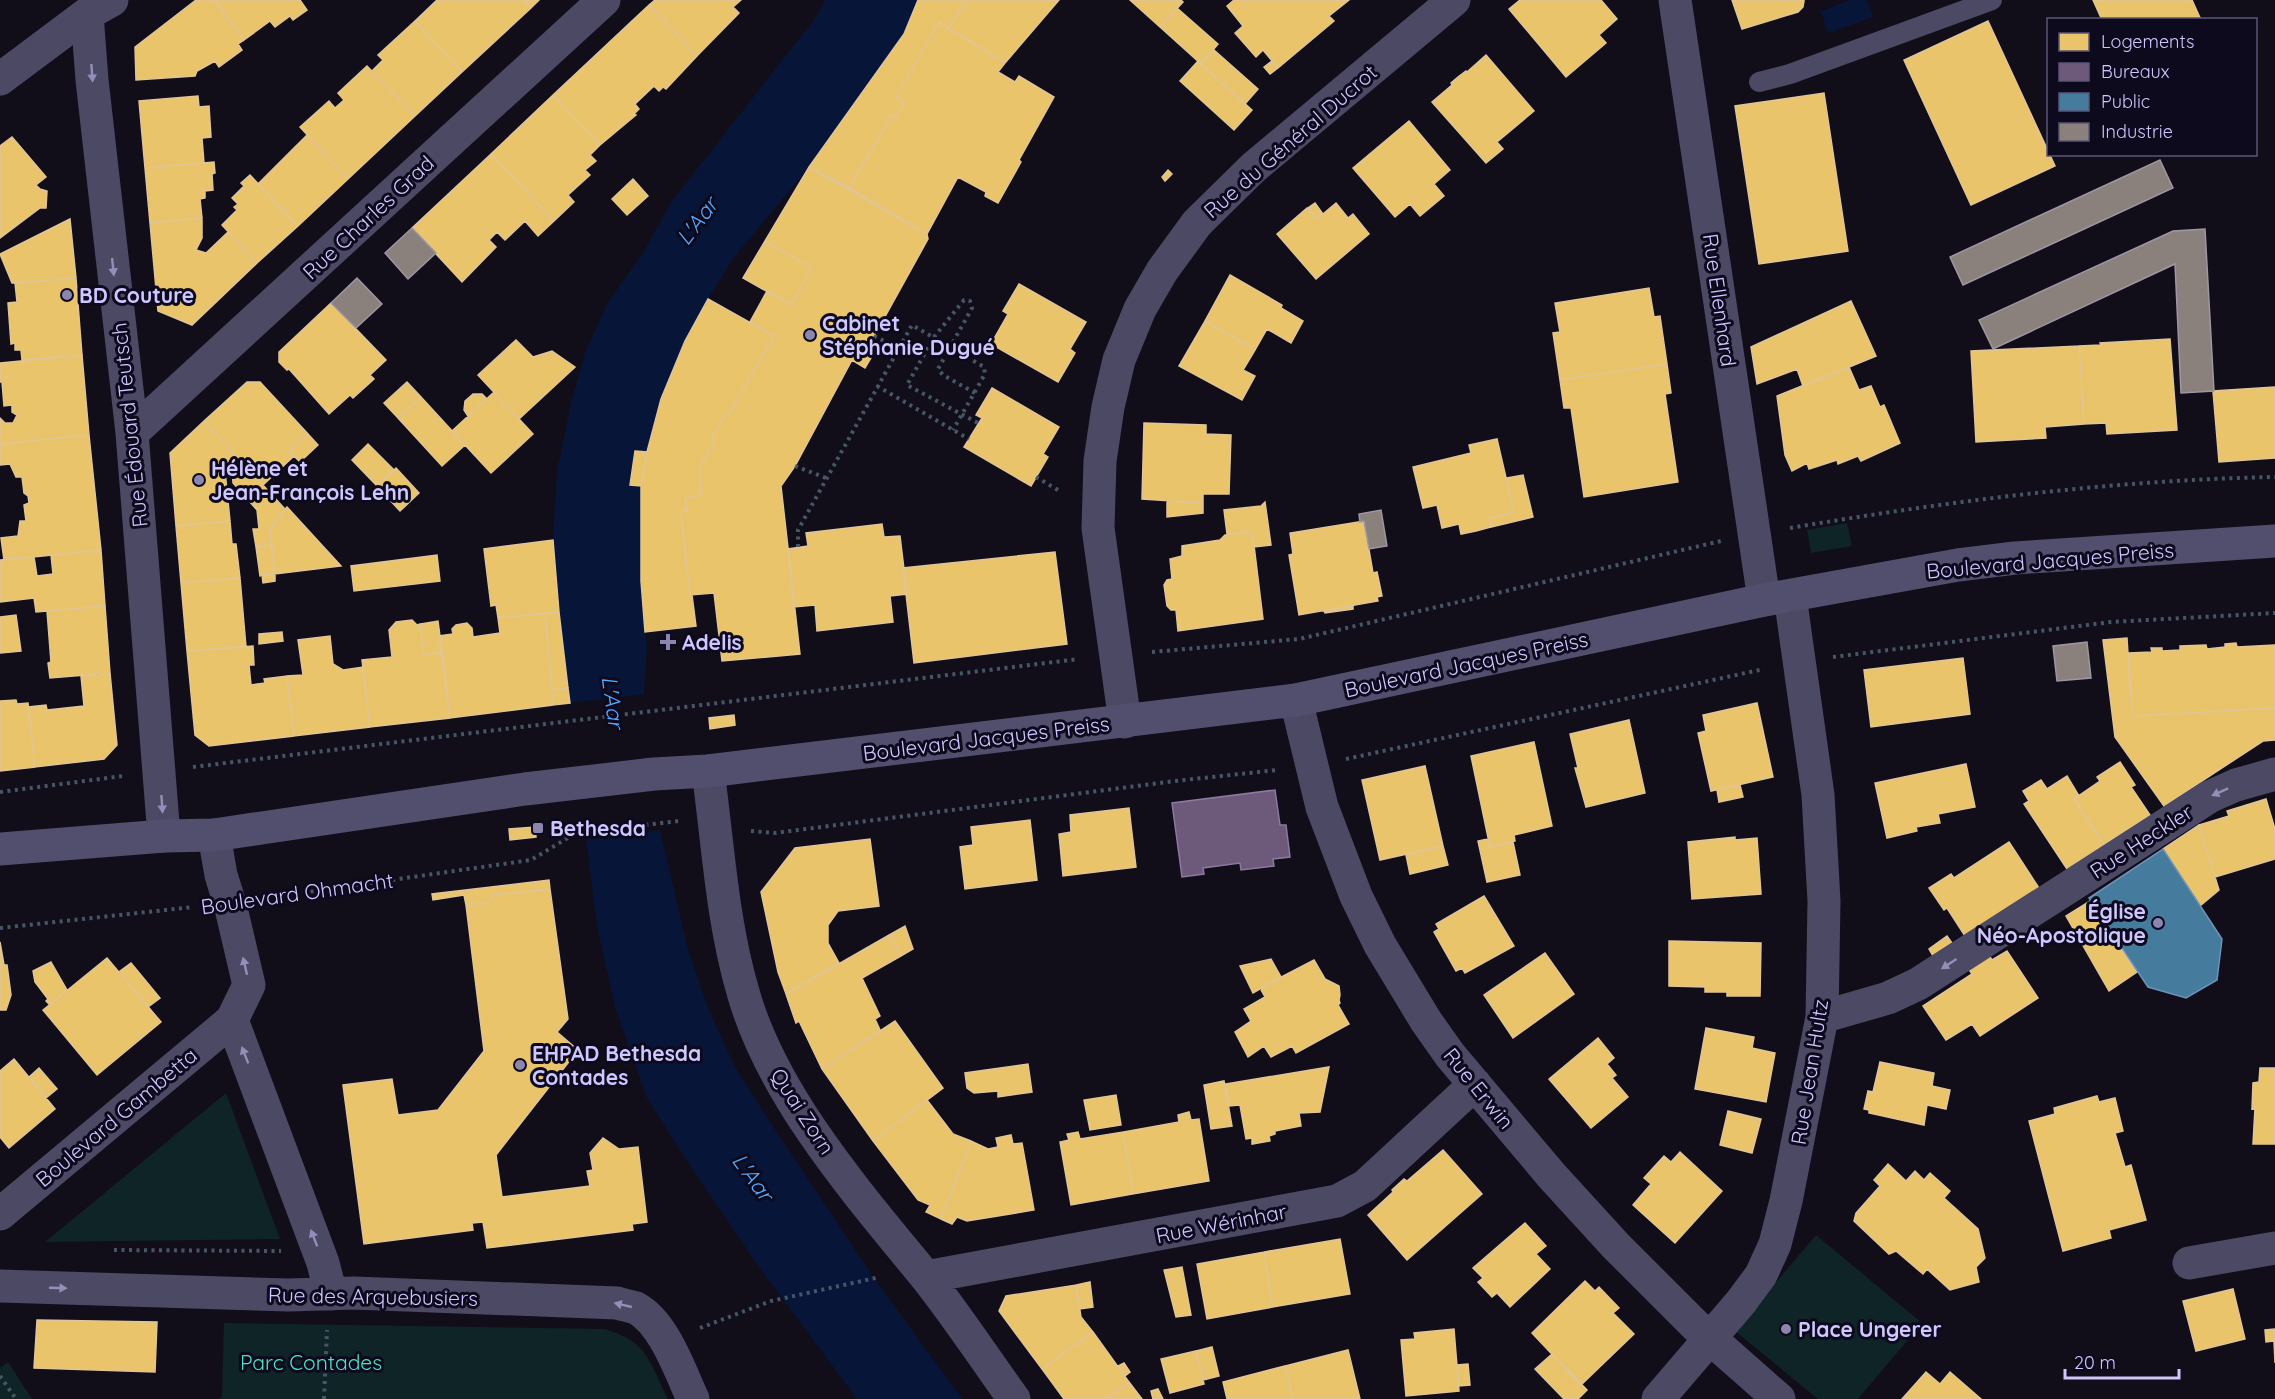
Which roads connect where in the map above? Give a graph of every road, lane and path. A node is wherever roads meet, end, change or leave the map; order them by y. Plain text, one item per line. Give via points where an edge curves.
1 (604, 0) edge
2 (1454, 0) edge
3 (1675, 0) edge
4 (1992, 0) edge
5 (100, 7) edge
6 (0, 78) edge
7 (1759, 82) dead end
8 (874, 336) dead end
9 (934, 337) junction
10 (950, 346) junction
11 (898, 348) junction
12 (878, 386) junction
13 (975, 393) junction
14 (978, 423) dead end
15 (952, 430) junction
16 (132, 433) junction
17 (969, 439) dead end
18 (795, 466) dead end
19 (1036, 477) dead end
20 (2275, 477) edge
21 (826, 478) junction
22 (1058, 490) dead end
23 (1755, 534) junction
24 (2275, 541) edge
25 (798, 547) dead end
26 (1777, 598) junction
27 (2275, 613) edge
28 (1116, 655) junction
29 (1800, 661) junction
30 (1296, 700) junction
31 (1125, 722) junction
32 (1311, 766) junction
33 (160, 771) junction
34 (708, 771) junction
35 (2275, 774) edge
36 (0, 792) edge
37 (715, 822) junction
38 (214, 835) junction
39 (164, 836) junction
40 (0, 849) edge
41 (230, 904) junction
42 (0, 928) edge
43 (1822, 1017) junction
44 (232, 1020) junction
45 (1475, 1084) junction
46 (0, 1214) edge
47 (2275, 1248) edge
48 (2189, 1263) dead end
49 (884, 1276) dead end
50 (926, 1277) junction
51 (0, 1286) edge
52 (342, 1293) junction
53 (1710, 1338) junction
54 (666, 1341) junction
55 (0, 1376) edge
56 (16, 1399) edge
57 (324, 1399) edge
58 (693, 1399) edge
59 (1014, 1399) edge
60 (1658, 1399) edge
61 (1779, 1399) edge

1 - 16 street, Rue Charles Grad
2 - 28 street, Rue du Général Ducrot via 1253,168 1197,223 1140,309 1119,360 1100,461 1098,528
3 - 23 street, Rue Ellenhard
4 - 7 lane
5 - 6 street
5 -> 16 street, Rue Édouard Teutsch via 93,92
8 - 11 path
9 - 10 path
9 - 10 path via 960,303 970,301 972,308
9 - 11 path via 912,325
9 - 14 path via 907,385
10 - 13 path via 984,367 985,374
10 - 13 path via 938,364 939,372
11 - 12 path
12 - 15 path
12 - 21 path
13 - 15 path
15 - 17 path
16 - 33 street, Rue Édouard Teutsch
18 - 21 path
19 - 22 path
20 - 23 path via 2109,484 2024,493
21 - 25 path via 798,530
23 - 26 street, Rue Ellenhard
23 - 28 path via 1299,639
24 - 26 main road, Boulevard Jacques Preiss via 2015,558
26 - 29 street, Rue Jean Hultz
26 - 30 main road, Boulevard Jacques Preiss
27 - 29 path, Boulevard Ohmacht via 2111,622
28 - 31 street, Rue du Général Ducrot
28 - 33 path
29 - 32 path, Boulevard Ohmacht
29 - 43 street, Rue Jean Hultz via 1818,795 1824,901
30 - 31 main road, Boulevard Jacques Preiss
30 - 32 street, Rue Erwin
31 - 34 main road, Boulevard Jacques Preiss
32 - 37 path, Boulevard Ohmacht via 775,833
32 - 45 street, Rue Erwin via 1335,844 1380,945 1426,1021
33 - 36 path
33 -> 39 street, Rue Édouard Teutsch
34 - 37 street, Quai Zorn
34 - 38 main road, Boulevard Jacques Preiss via 579,782
35 -> 43 street, Rue Heckler via 2209,797 1918,984 1888,998
37 - 41 path, Boulevard Ohmacht via 694,820 585,832 566,837 531,860
37 - 50 street, Quai Zorn via 735,961 743,993 769,1058 816,1137
38 - 39 main road
38 - 41 street, Boulevard Gambetta
39 - 40 main road
41 - 42 path, Boulevard Ohmacht
44 -> 41 street, Boulevard Gambetta via 249,985
43 - 53 street, Rue Jean Hultz via 1774,1244 1761,1275
44 - 46 street, Boulevard Gambetta
52 -> 44 street via 323,1263
45 - 50 street, Rue Wérinhar via 1365,1186 1337,1201
45 - 53 street, Rue Erwin via 1608,1238
47 - 48 street
49 - 54 path via 771,1301
50 - 59 street, Quai Zorn
51 -> 52 street, Rue des Arquebusiers via 288,1295
54 -> 52 street, Rue des Arquebusiers via 650,1318 617,1303
52 - 57 path via 328,1316
53 - 60 street, Rue Jean Hultz
53 - 61 street, Rue Erwin
54 - 58 street, Rue des Arquebusiers
55 - 56 path

